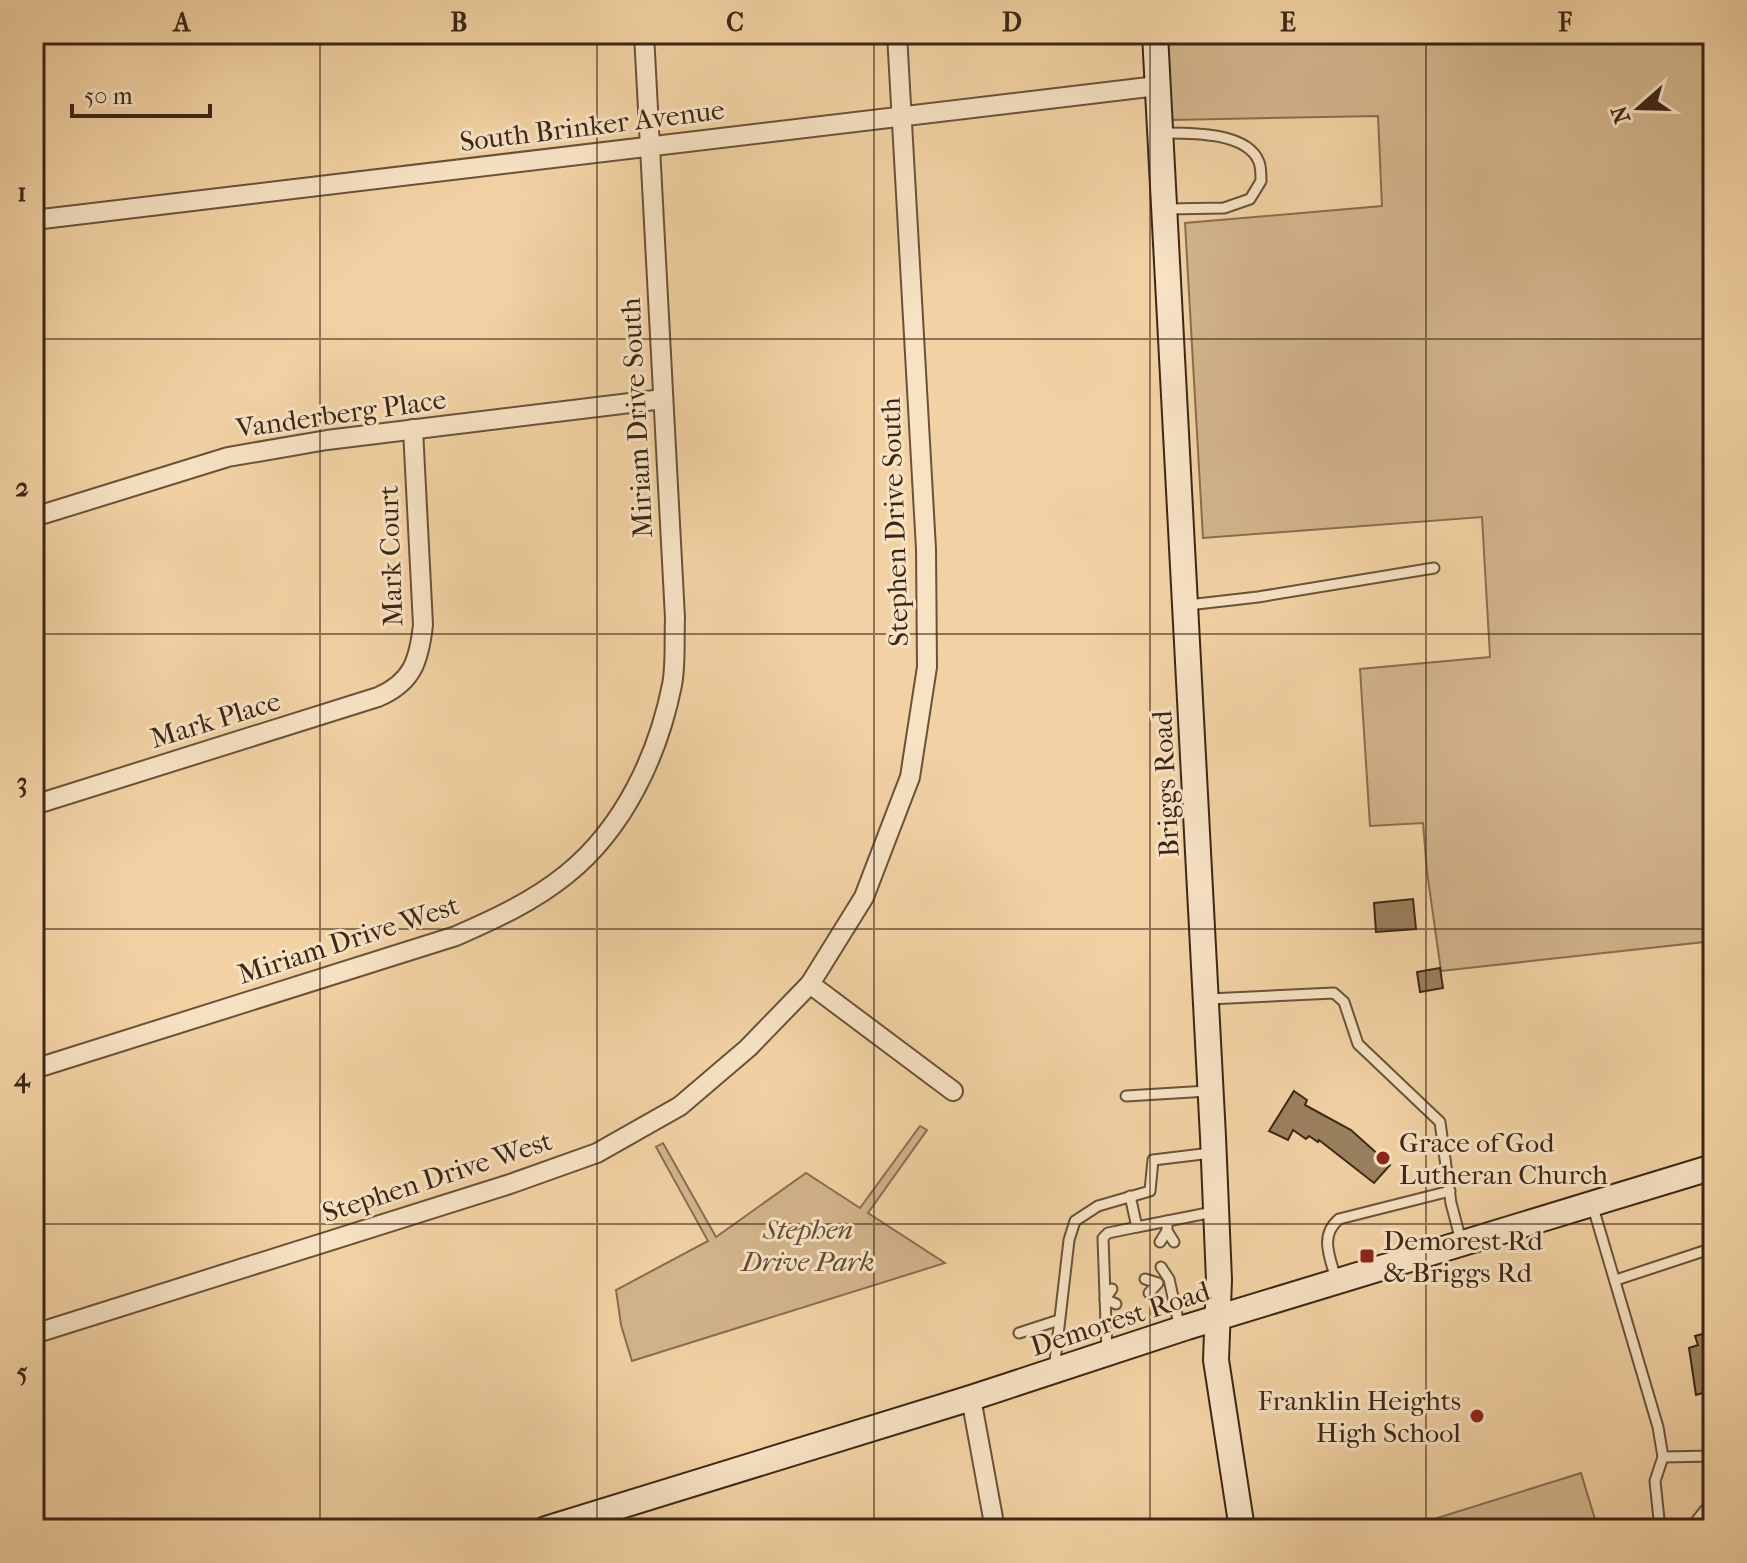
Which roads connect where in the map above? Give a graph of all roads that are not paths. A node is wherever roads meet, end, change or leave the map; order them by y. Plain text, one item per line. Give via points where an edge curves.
1 (644, 34) edge
2 (897, 34) edge
3 (1155, 34) edge
4 (1157, 86) junction
5 (901, 116) junction
6 (1160, 133) junction
7 (650, 146) junction
8 (1164, 209) junction
9 (34, 220) edge
10 (663, 399) junction
11 (413, 429) junction
12 (34, 517) edge
13 (1434, 568) dead end
14 (1185, 605) junction
15 (408, 678) joint
16 (634, 791) joint
17 (34, 805) edge
18 (810, 984) junction
19 (1206, 999) junction
20 (34, 1069) edge
21 (1211, 1090) junction
22 (953, 1091) dead end
23 (1126, 1096) dead end
24 (1214, 1153) junction
25 (1713, 1167) edge
26 (1450, 1191) junction
27 (1130, 1196) junction
28 (1592, 1204) junction
29 (1217, 1212) junction
30 (1167, 1226) junction
31 (1137, 1227) junction
32 (1160, 1242) dead end
33 (1174, 1242) dead end
34 (1462, 1245) junction
35 (1713, 1248) edge
36 (1176, 1266) dead end
37 (1161, 1267) dead end
38 (1145, 1279) dead end
39 (1169, 1279) junction
40 (1616, 1280) junction
41 (1337, 1282) junction
42 (1158, 1283) junction
43 (1112, 1289) dead end
44 (1149, 1293) dead end
45 (1105, 1299) junction
46 (1116, 1304) dead end
47 (1219, 1317) junction
48 (1059, 1320) junction
49 (1180, 1329) junction
50 (1019, 1333) dead end
51 (34, 1334) edge
52 (1107, 1353) junction
53 (1054, 1371) junction
54 (971, 1398) junction
55 (1713, 1456) edge
56 (1663, 1457) junction
57 (1713, 1506) edge
58 (546, 1529) edge
59 (995, 1529) edge
60 (1242, 1529) edge
61 (1660, 1529) edge
62 (1699, 1529) edge

1 - 7 street, Miriam Drive South
2 - 5 street, Stephen Drive South
3 - 4 street, Briggs Road
4 - 5 street, South Brinker Avenue
4 - 6 street, Briggs Road
5 - 7 street, South Brinker Avenue
5 - 18 street, Stephen Drive South via 926,549 927,667 910,777 864,897
6 - 8 street, Briggs Road
6 - 8 lane via 1199,132 1245,145 1259,161 1261,181 1250,199 1224,208
7 - 9 street, South Brinker Avenue
7 - 10 street, Miriam Drive South
8 - 14 street, Briggs Road
10 - 11 street, Vanderberg Place
10 - 16 street, Miriam Drive South via 675,618 673,682 659,736
11 - 12 street, Vanderberg Place via 228,457
11 - 15 street, Mark Court via 423,625 420,652
13 - 14 lane
14 - 19 street, Briggs Road
15 - 17 street, Mark Place via 378,697
16 - 20 street, Miriam Drive West via 601,841 568,873 494,919 456,936
18 - 22 street
18 - 51 street, Stephen Drive West via 748,1048 680,1106 597,1153
19 - 21 street, Briggs Road
19 - 26 lane via 1334,993 1344,1002 1358,1044 1440,1122
21 - 23 lane
21 - 24 street, Briggs Road
24 - 27 lane via 1153,1160 1150,1191
24 - 29 street, Briggs Road
25 - 28 street, Demorest Road
26 - 34 lane
26 - 41 lane via 1339,1219 1326,1241
27 - 31 lane
27 - 48 lane via 1098,1206 1075,1221
28 - 34 street, Demorest Road
28 - 40 lane
29 - 30 lane
29 - 47 street, Briggs Road
30 - 31 lane
30 - 32 lane
30 - 33 lane
31 - 45 lane via 1104,1235
34 - 41 street, Demorest Road
35 - 40 lane
36 - 39 lane
37 - 39 lane
38 - 42 lane
39 - 42 lane
39 - 49 lane
40 - 56 lane
41 - 47 street, Demorest Road
42 - 44 lane
43 - 45 lane
45 - 46 lane
45 - 52 lane
47 - 49 street, Demorest Road
47 - 60 street, Briggs Road via 1216,1360
48 - 50 lane
48 - 53 lane
49 - 52 street, Demorest Road
52 - 53 street, Demorest Road
53 - 54 street, Demorest Road
54 - 58 street, Demorest Road
54 - 59 street
55 - 56 lane
56 - 61 lane via 1655,1481
57 - 62 lane via 1697,1520

